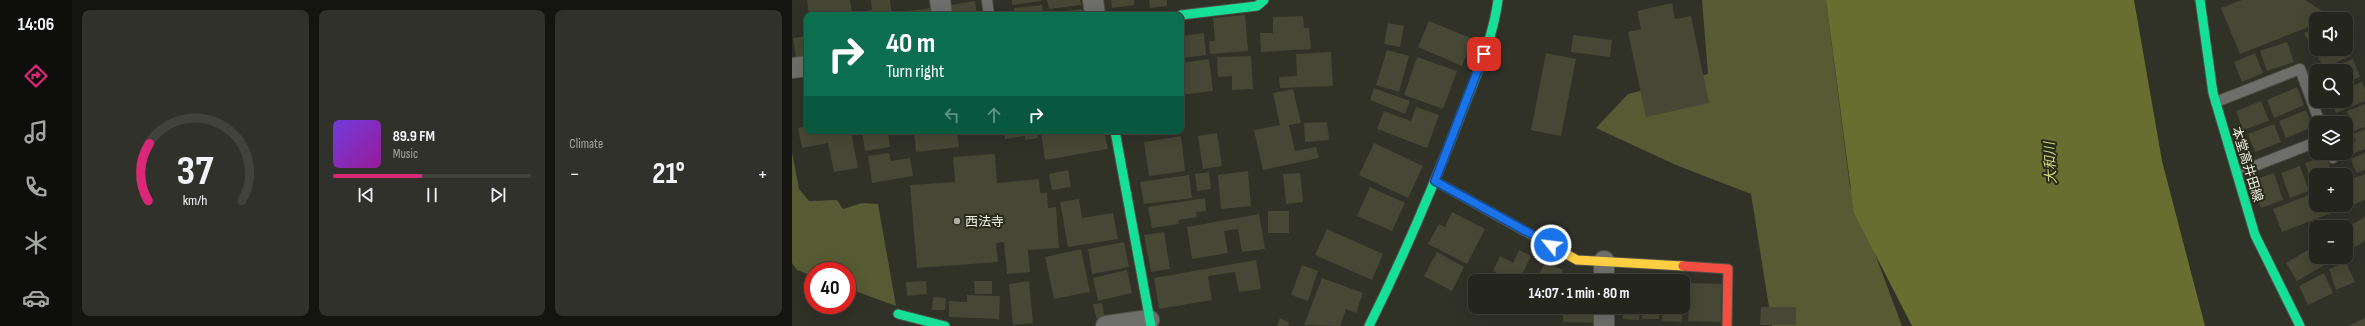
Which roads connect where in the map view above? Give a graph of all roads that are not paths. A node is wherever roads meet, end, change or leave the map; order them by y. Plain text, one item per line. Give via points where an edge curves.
1 (940, 0) edge
2 (987, 0) edge
3 (1093, 0) edge
4 (1264, 0) edge
5 (1498, 0) edge
6 (2200, 0) edge
7 (942, 12) edge
8 (989, 12) edge
9 (1095, 12) edge
10 (1184, 15) edge
11 (804, 66) edge
12 (792, 68) edge
13 (2216, 102) junction
14 (2317, 116) edge
15 (1116, 134) edge
16 (2309, 145) edge
17 (2237, 173) junction
18 (1435, 181) junction
19 (1604, 261) junction
20 (1604, 274) edge
21 (898, 314) dead end
22 (1604, 314) edge
23 (1150, 323) edge
24 (945, 326) edge
25 (1106, 326) edge
26 (1369, 326) edge
27 (1604, 326) edge
28 (1726, 326) edge
29 (2300, 326) edge

1 - 7 street
2 - 8 lane
3 - 9 street
4 - 10 street via 1257,6
5 - 18 street via 1495,26
6 - 13 street, 本堂高井田線
11 - 12 street
13 - 14 lane via 2300,69
13 - 17 street, 本堂高井田線
15 - 23 street
16 - 17 lane
17 - 29 street, 本堂高井田線 via 2255,235
18 - 19 street via 1577,260
18 - 26 street via 1388,290
19 - 20 street
19 - 28 street via 1728,269
21 - 24 street
22 - 27 street
23 - 25 street

